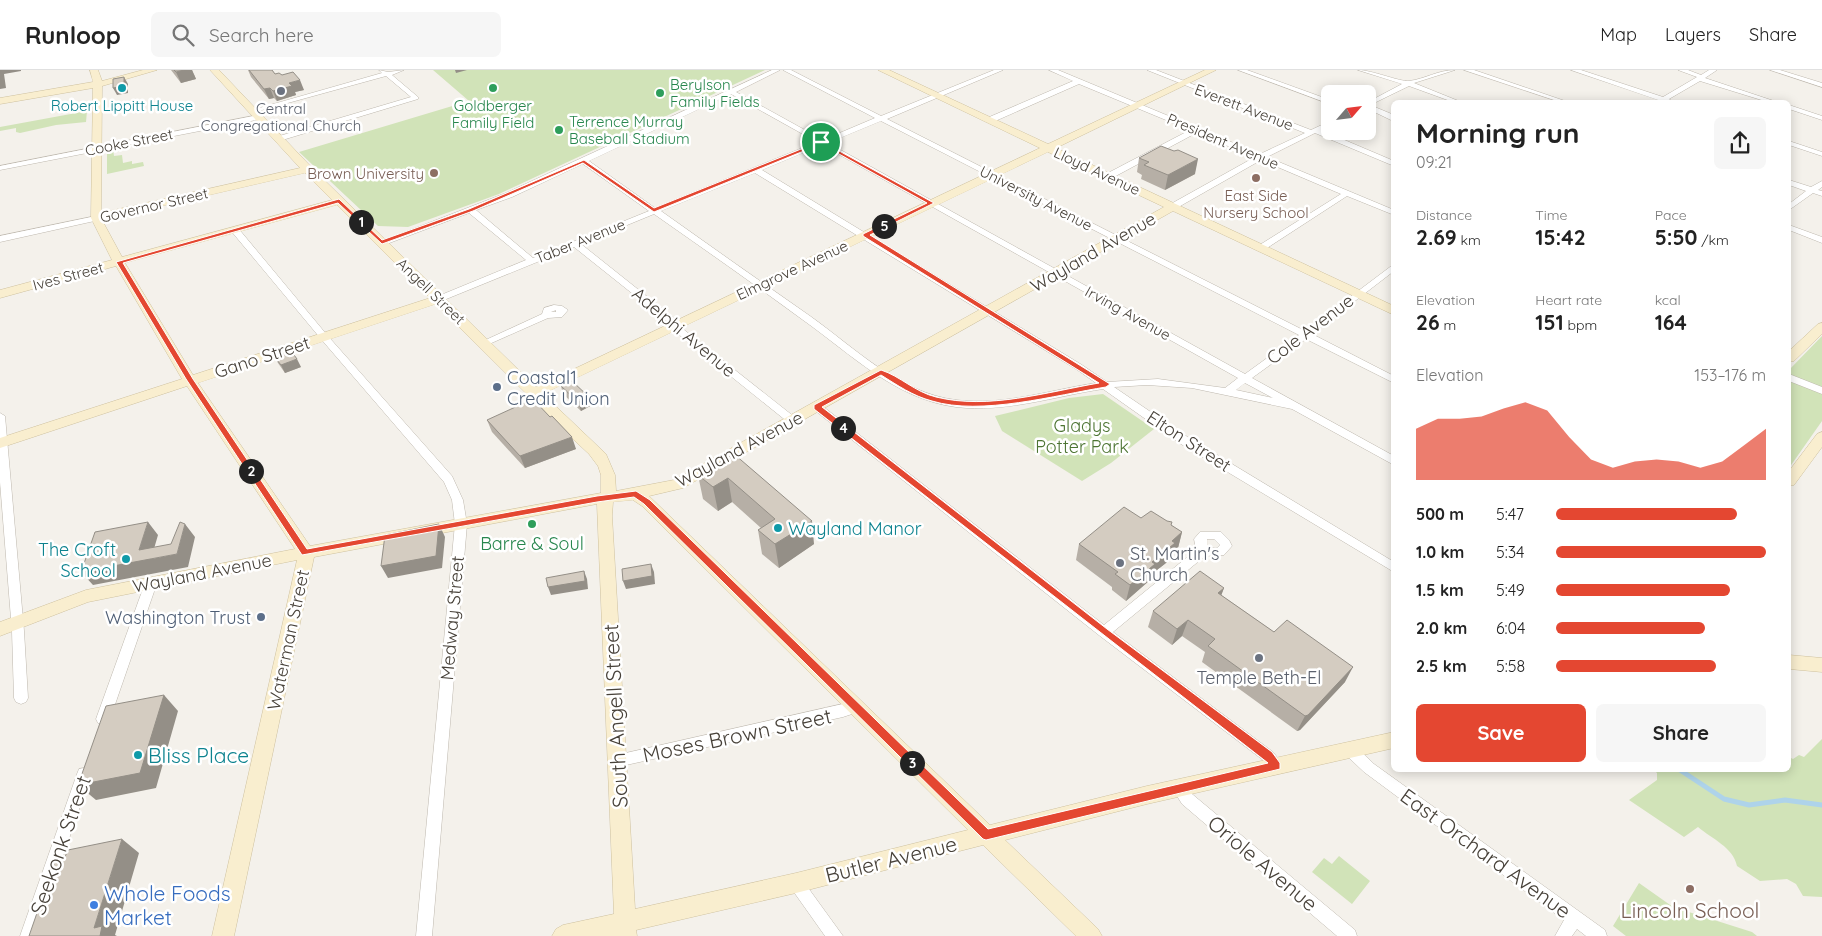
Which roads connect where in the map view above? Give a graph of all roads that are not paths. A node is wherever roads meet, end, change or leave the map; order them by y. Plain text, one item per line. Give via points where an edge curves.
1 (94, 70) edge
2 (153, 70) edge
3 (214, 70) edge
4 (401, 70) edge
5 (777, 70) edge
6 (786, 70) edge
7 (1000, 70) edge
8 (1052, 70) edge
9 (1150, 70) edge
10 (1212, 70) edge
11 (1242, 70) edge
12 (1361, 70) edge
13 (1452, 70) edge
14 (1467, 70) edge
15 (1574, 70) edge
16 (1681, 70) edge
17 (1714, 70) edge
18 (1773, 70) edge
19 (888, 71) edge
20 (384, 72) edge
21 (1701, 78) junction
22 (1078, 81) junction
23 (1184, 83) junction
24 (98, 84) junction
25 (1408, 84) junction
26 (1822, 85) edge
27 (730, 92) junction
28 (937, 95) junction
29 (1321, 99) edge
30 (1452, 100) edge
31 (1559, 100) edge
32 (1659, 100) edge
33 (1668, 100) edge
34 (1768, 100) edge
35 (0, 101) edge
36 (1376, 102) edge
37 (1137, 106) junction
38 (1791, 108) edge
39 (1376, 110) edge
40 (255, 114) junction
41 (1391, 117) edge
42 (880, 118) junction
43 (1822, 118) edge
44 (990, 120) junction
45 (1321, 127) edge
46 (1196, 130) junction
47 (1312, 131) junction
48 (279, 139) junction
49 (821, 142) junction
50 (1791, 144) edge
51 (97, 148) junction
52 (1048, 148) junction
53 (1822, 154) edge
54 (1261, 157) junction
55 (584, 161) junction
56 (1391, 163) edge
57 (0, 168) edge
58 (307, 169) junction
59 (756, 170) junction
60 (991, 175) junction
61 (1108, 176) junction
62 (1791, 183) edge
63 (1822, 183) edge
64 (1812, 190) junction
65 (1347, 193) junction
66 (1822, 194) edge
67 (339, 201) junction
68 (931, 203) junction
69 (1791, 206) edge
70 (1172, 207) junction
71 (471, 210) junction
72 (654, 210) junction
73 (1391, 212) edge
74 (96, 218) junction
75 (1791, 228) edge
76 (235, 230) junction
77 (865, 235) junction
78 (0, 239) edge
79 (1116, 239) junction
80 (1822, 240) edge
81 (382, 242) junction
82 (575, 243) junction
83 (1260, 248) junction
84 (532, 261) junction
85 (119, 262) junction
86 (1391, 269) edge
87 (1056, 273) junction
88 (760, 285) junction
89 (0, 294) edge
90 (1357, 294) junction
91 (439, 299) junction
92 (1391, 310) edge
93 (988, 311) junction
94 (547, 315) dead end
95 (675, 325) junction
96 (1822, 327) edge
97 (1305, 335) junction
98 (324, 337) junction
99 (484, 343) junction
100 (1791, 356) edge
101 (881, 372) junction
102 (1244, 378) junction
103 (1391, 378) edge
104 (1791, 378) edge
105 (191, 380) junction
106 (1106, 384) junction
107 (1227, 390) junction
108 (1822, 391) edge
109 (535, 393) junction
110 (1296, 406) junction
111 (817, 407) junction
112 (0, 416) edge
113 (793, 421) junction
114 (1822, 436) edge
115 (1, 442) edge
116 (1391, 459) edge
117 (1791, 477) edge
118 (636, 494) junction
119 (607, 497) junction
120 (461, 524) junction
121 (1202, 552) dead end
122 (305, 553) junction
123 (1391, 566) edge
124 (150, 583) junction
125 (17, 622) junction
126 (0, 629) edge
127 (1104, 632) junction
128 (1791, 662) edge
129 (1822, 664) edge
130 (21, 698) dead end
131 (856, 706) junction
132 (97, 736) edge
133 (1391, 741) edge
134 (1350, 750) junction
135 (617, 761) junction
136 (87, 764) edge
137 (1277, 766) junction
138 (1179, 788) junction
139 (986, 835) junction
140 (796, 883) junction
141 (1574, 918) junction
142 (626, 929) edge
143 (832, 935) edge
144 (28, 936) edge
145 (223, 936) edge
146 (424, 936) edge
147 (563, 936) edge
148 (1091, 936) edge
149 (1349, 936) edge
150 (1563, 936) edge
151 (1599, 936) edge

1 - 24 street, Waterman Street
2 - 24 street
3 - 40 street, Angell Street
4 - 20 street, Cooke Street
5 - 27 street
6 - 42 street, University Avenue
7 - 28 street, Taber Avenue
8 - 22 street, President Avenue
9 - 23 street, Everett Avenue
10 - 23 street, Elmgrove Avenue
11 - 29 street
12 - 25 street
13 - 25 street
14 - 31 street
15 - 32 street
16 - 21 street
17 - 21 street
18 - 26 street
19 - 28 street, Lloyd Avenue
20 - 40 street, Cooke Street
20 - 48 street via 416,98
21 - 33 street
21 - 34 street
22 - 37 street, President Avenue
22 - 44 street
23 - 37 street, Elmgrove Avenue
23 - 47 street, Everett Avenue
24 - 35 street
24 - 51 street, Waterman Street
25 - 30 street
25 - 36 street
27 - 49 street, Irving Avenue
27 - 55 street
28 - 42 street, Taber Avenue
28 - 44 street, Lloyd Avenue
37 - 46 street, President Avenue
37 - 52 street, Elmgrove Avenue
38 - 43 street
39 - 41 street
40 - 48 street, Angell Street
40 - 51 street, Cooke Street
42 - 49 street, Taber Avenue
42 - 60 street, University Avenue
44 - 52 street, Lloyd Avenue
45 - 47 street, Wayland Avenue
46 - 54 street, President Avenue
46 - 61 street
47 - 54 street, Wayland Avenue
47 - 56 street, Everett Avenue
48 - 58 street, Angell Street
49 - 59 street, Taber Avenue
49 - 68 street, Irving Avenue
50 - 53 street
51 - 57 street, Cooke Street
51 - 74 street, Waterman Street
52 - 60 street, Elmgrove Avenue
52 - 61 street, Lloyd Avenue
54 - 65 street, President Avenue
54 - 70 street, Wayland Avenue
55 - 71 street
55 - 72 street
58 - 67 street, Angell Street
58 - 74 street, Governor Street
59 - 72 street, Taber Avenue
59 - 77 street, Elton Street
60 - 68 street, Elmgrove Avenue
60 - 79 street, University Avenue
61 - 70 street, Lloyd Avenue
62 - 64 street
63 - 64 street
64 - 66 street
64 - 69 street
65 - 73 street, President Avenue
65 - 83 street
67 - 76 street, Ives Street
67 - 81 street, Angell Street
68 - 77 street, Elmgrove Avenue
68 - 87 street, Irving Avenue
70 - 79 street, Wayland Avenue
70 - 83 street, Lloyd Avenue
71 - 81 street
71 - 84 street
72 - 82 street, Taber Avenue
72 - 88 street
74 - 78 street, Governor Street
74 - 85 street, Waterman Street
75 - 80 street
76 - 85 street, Ives Street
76 - 98 street, Medway Street
77 - 88 street, Elmgrove Avenue
77 - 93 street, Elton Street
79 - 87 street, Wayland Avenue
79 - 97 street, University Avenue
81 - 91 street, Angell Street
82 - 84 street, Taber Avenue
82 - 95 street, Adelphi Avenue
83 - 90 street, Lloyd Avenue
84 - 91 street, Taber Avenue
85 - 89 street, Ives Street
85 - 105 street, Waterman Street
86 - 90 street, Cole Avenue
87 - 93 street, Wayland Avenue
87 - 102 street, Irving Avenue
88 - 95 street, Elmgrove Avenue
88 - 101 street
90 - 92 street, Lloyd Avenue
90 - 97 street, Cole Avenue
91 - 98 street, Gano Street
91 - 99 street, Angell Street
93 - 101 street, Wayland Avenue
93 - 106 street, Elton Street
94 - 99 street
95 - 109 street, Elmgrove Avenue
95 - 113 street, Adelphi Avenue
96 - 100 street
97 - 102 street, Cole Avenue
97 - 103 street, University Avenue
98 - 105 street, Gano Street
98 - 120 street, Medway Street via 448,479 455,490
99 - 109 street, Angell Street
101 - 106 street via 917,393 935,400 960,403 989,404
101 - 111 street, Wayland Avenue
102 - 107 street, Cole Avenue
102 - 110 street, Irving Avenue
104 - 108 street
105 - 115 street, Gano Street
105 - 122 street, Waterman Street
106 - 107 street via 1161,382
106 - 123 street, Elton Street via 1185,441
107 - 110 street
109 - 119 street, Angell Street via 602,458 609,477
110 - 116 street, Irving Avenue
111 - 113 street, Wayland Avenue
111 - 127 street
112 - 115 street
113 - 118 street, Wayland Avenue via 686,481
114 - 117 street
115 - 125 street
118 - 119 street, Wayland Avenue
118 - 131 street
119 - 120 street, Wayland Avenue
119 - 135 street, South Angell Street via 604,516
120 - 122 street, Wayland Avenue
120 - 146 street, Medway Street
121 - 127 street
122 - 124 street, Wayland Avenue
122 - 145 street, Waterman Street
124 - 125 street, Wayland Avenue via 83,597
124 - 132 street
125 - 126 street, Wayland Avenue
125 - 130 street
127 - 137 street
128 - 129 street
131 - 135 street, Moses Brown Street
131 - 139 street
133 - 134 street, Butler Avenue
134 - 137 street, Butler Avenue
134 - 141 street, East Orchard Avenue
135 - 142 street, South Angell Street
136 - 144 street, Seekonk Street
137 - 138 street, Butler Avenue
138 - 139 street, Butler Avenue
138 - 149 street, Oriole Avenue via 1187,799
139 - 140 street, Butler Avenue
139 - 148 street
140 - 142 street, Butler Avenue
140 - 143 street
141 - 150 street
141 - 151 street, East Orchard Avenue
142 - 147 street, Butler Avenue

